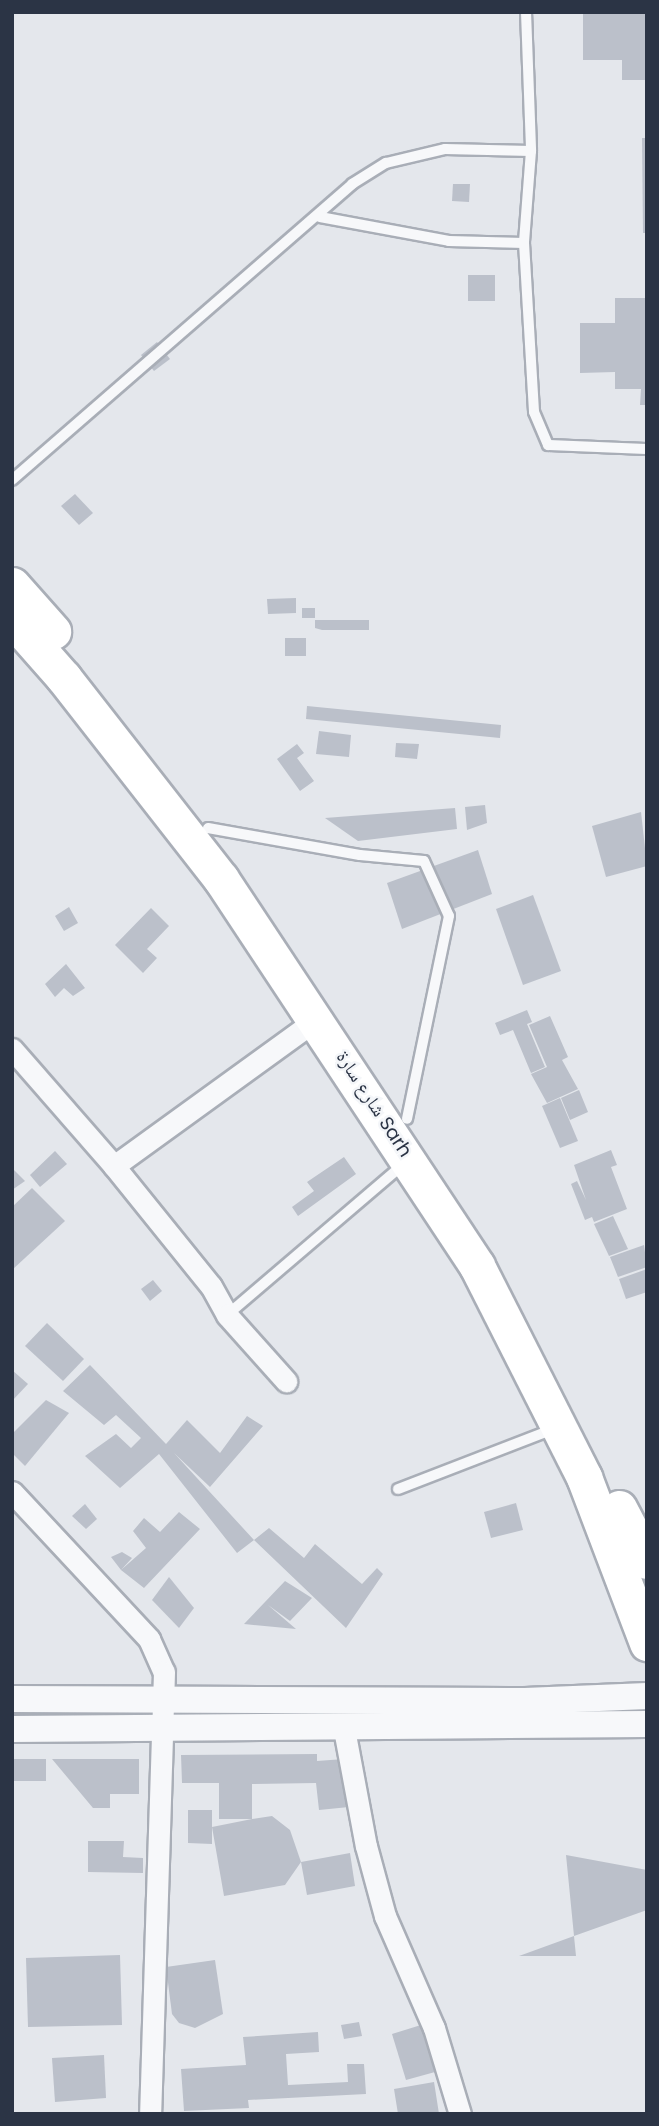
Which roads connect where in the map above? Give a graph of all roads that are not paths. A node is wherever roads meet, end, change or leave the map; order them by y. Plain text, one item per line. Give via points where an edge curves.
1 (526, 12) edge
2 (531, 151) junction
3 (320, 217) junction
4 (524, 243) junction
5 (647, 449) edge
6 (12, 480) edge
7 (12, 585) edge
8 (12, 619) edge
9 (208, 828) junction
10 (317, 1018) junction
11 (12, 1049) edge
12 (407, 1119) junction
13 (410, 1159) junction
14 (114, 1166) junction
15 (227, 1315) junction
16 (286, 1381) dead end
17 (558, 1427) junction
18 (398, 1489) dead end
19 (12, 1492) edge
20 (647, 1561) edge
21 (647, 1643) edge
22 (647, 1696) edge
23 (166, 1697) junction
24 (12, 1699) edge
25 (647, 1724) edge
26 (12, 1729) edge
27 (165, 1729) junction
28 (344, 1730) junction
29 (150, 2114) edge
30 (460, 2114) edge

1 - 2 lane
2 - 3 lane via 445,149 386,163 352,184
2 - 4 lane
3 - 4 lane via 449,241
3 - 6 lane
4 - 5 lane via 534,412 548,445
7 - 9 highway, شارع سارة Sarh via 88,671
8 - 10 highway, شارع سارة Sarh via 64,678 221,879
9 - 12 highway, شارع سارة Sarh
9 - 12 lane via 360,855 424,861 449,916
10 - 13 highway, شارع سارة Sarh
10 - 14 street
11 - 14 street
12 - 20 highway, شارع سارة Sarh via 482,1247
13 - 15 lane
13 - 17 highway, شارع سارة Sarh via 477,1266
14 - 15 street via 211,1286
15 - 16 street
17 - 18 lane
17 - 21 highway, شارع سارة Sarh via 612,1542
19 - 23 street via 149,1639 164,1672
22 - 23 street via 525,1701
23 - 24 street
23 - 27 street
25 - 28 street
26 - 27 street
27 - 28 street
27 - 29 street
28 - 30 street via 385,1916 433,2028

